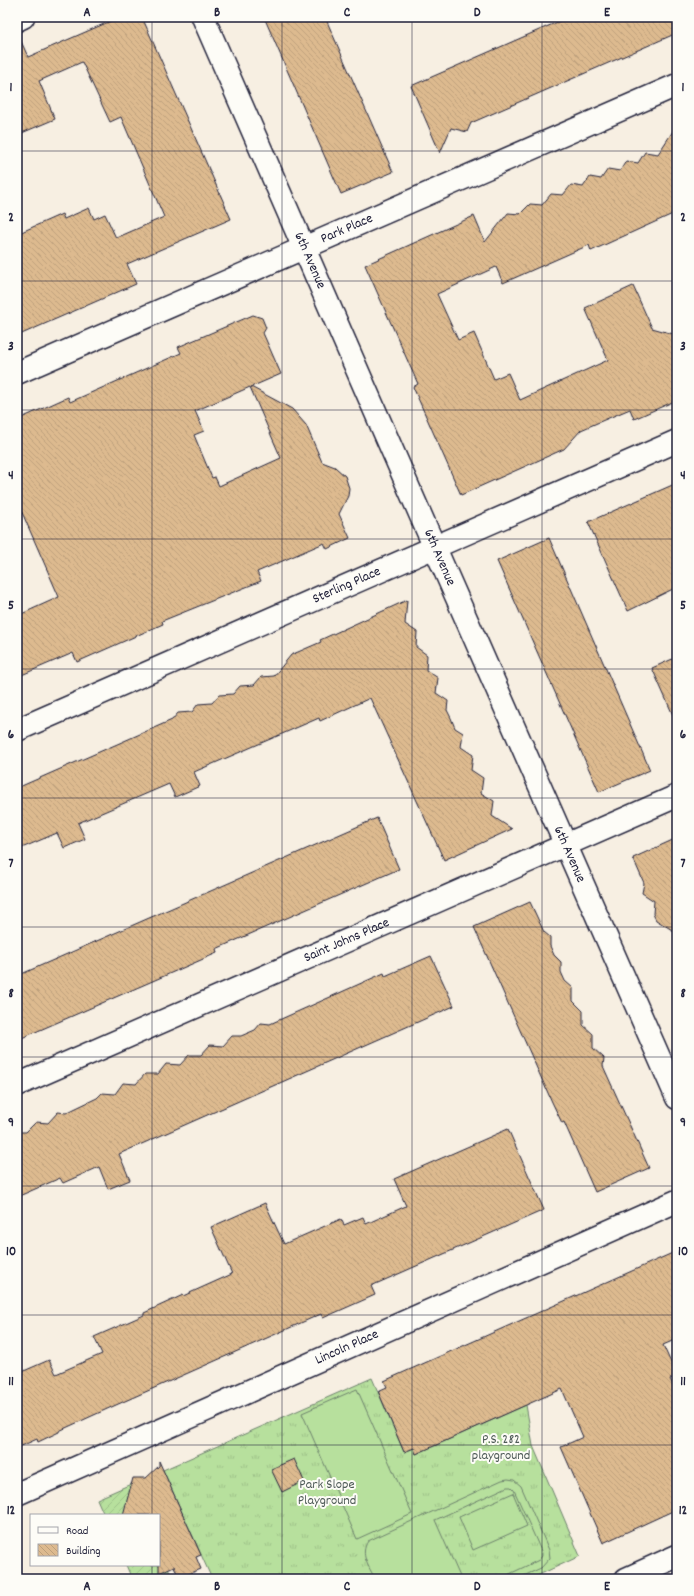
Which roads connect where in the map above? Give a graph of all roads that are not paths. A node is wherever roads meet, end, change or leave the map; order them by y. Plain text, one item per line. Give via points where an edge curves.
1 (23, 17) edge
2 (203, 17) edge
3 (17, 20) edge
4 (677, 85) edge
5 (304, 248) junction
6 (17, 374) edge
7 (677, 441) edge
8 (435, 546) junction
9 (17, 730) edge
10 (677, 796) edge
11 (565, 846) junction
12 (17, 1086) edge
13 (677, 1098) edge
14 (677, 1201) edge
15 (17, 1494) edge
16 (677, 1556) edge
17 (626, 1579) edge

1 - 3 street
2 - 5 street, 6th Avenue
4 - 5 street, Park Place
5 - 6 street, Park Place
5 - 8 street, 6th Avenue
7 - 8 street, Sterling Place
8 - 9 street, Sterling Place
8 - 11 street, 6th Avenue
10 - 11 street, Saint Johns Place
11 - 12 street, Saint Johns Place
11 - 13 street, 6th Avenue
14 - 15 street, Lincoln Place
16 - 17 street

